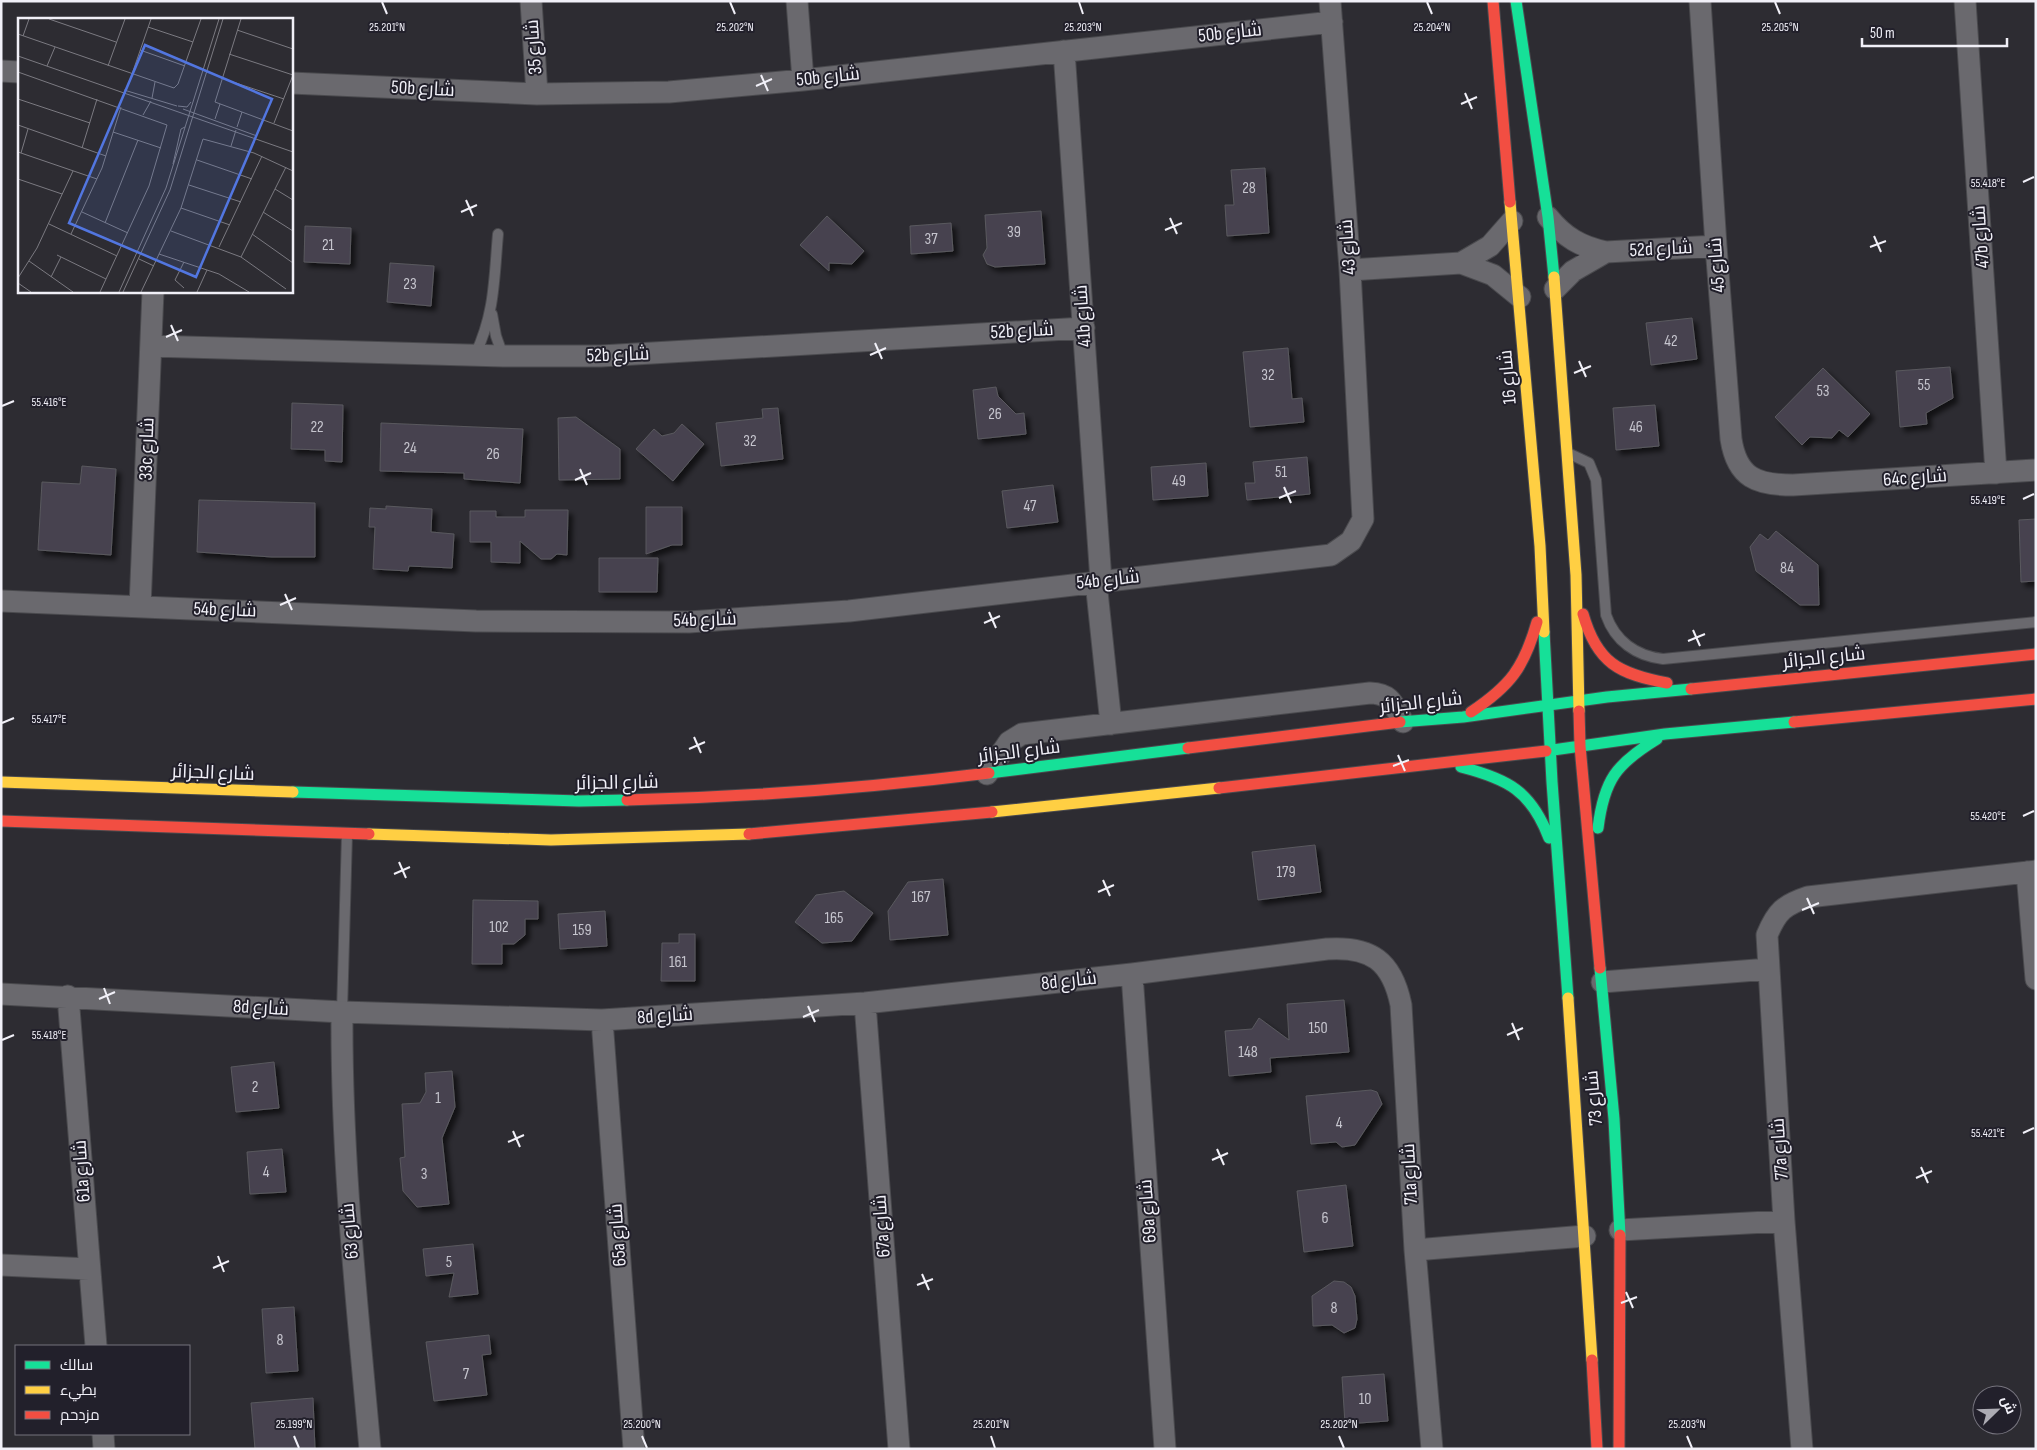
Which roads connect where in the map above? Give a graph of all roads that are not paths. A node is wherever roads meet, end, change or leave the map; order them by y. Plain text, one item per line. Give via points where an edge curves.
1 (531, 1) edge
2 (797, 1) edge
3 (1330, 1) edge
4 (1493, 1) edge
5 (1516, 1) edge
6 (1700, 1) edge
7 (1965, 1) edge
8 (1332, 22) junction
9 (1064, 51) junction
10 (1, 71) edge
11 (18, 72) edge
12 (803, 80) junction
13 (292, 83) edge
14 (537, 94) junction
15 (1548, 217) junction
16 (1512, 221) junction
17 (498, 234) dead end
18 (1716, 246) junction
19 (1606, 252) junction
20 (1462, 263) junction
21 (1350, 270) junction
22 (1555, 289) junction
23 (153, 292) edge
24 (1520, 297) junction
25 (492, 308) junction
26 (1084, 328) junction
27 (151, 346) junction
28 (475, 355) junction
29 (503, 356) junction
30 (1567, 453) junction
31 (2036, 470) edge
32 (1996, 473) junction
33 (1793, 485) joint
34 (1363, 494) joint
35 (1576, 575) junction
36 (1098, 581) junction
37 (1543, 596) junction
38 (1, 601) edge
39 (140, 607) junction
40 (2036, 622) edge
41 (2036, 654) edge
42 (1698, 689) junction
43 (2036, 699) edge
44 (1578, 701) junction
45 (1550, 704) junction
46 (1463, 717) junction
47 (1403, 722) junction
48 (1111, 724) junction
49 (1665, 734) junction
50 (1580, 746) junction
51 (1550, 750) junction
52 (1440, 762) junction
53 (987, 774) junction
54 (1, 782) edge
55 (1, 821) edge
56 (347, 833) junction
57 (1558, 865) junction
58 (2032, 872) edge
59 (1593, 877) junction
60 (1327, 949) joint
61 (1769, 969) junction
62 (1132, 974) junction
63 (2036, 979) edge
64 (1602, 982) junction
65 (1, 994) edge
66 (68, 996) junction
67 (865, 1003) junction
68 (342, 1012) junction
69 (602, 1020) junction
70 (1784, 1221) junction
71 (1620, 1230) junction
72 (1585, 1236) junction
73 (1415, 1250) junction
74 (1, 1265) edge
75 (89, 1269) junction
76 (96, 1345) edge
77 (103, 1435) edge
78 (104, 1449) edge
79 (370, 1449) edge
80 (634, 1449) edge
81 (898, 1449) edge
82 (1165, 1449) edge
83 (1432, 1449) edge
84 (1598, 1449) edge
85 (1619, 1449) edge
86 (1802, 1449) edge

1 - 14 street, شارع 35
2 - 12 street
3 - 8 street, شارع 43
4 - 16 main road, شارع 16
5 - 15 main road
6 - 18 street, شارع 45
7 - 32 street, 47b شارع
8 - 9 street, 50b شارع
8 - 21 street, شارع 43
9 - 12 street, 50b شارع
9 - 26 street, 41b شارع
10 - 11 street
12 - 14 street, 50b شارع via 669,92
13 - 14 street, 50b شارع
15 - 19 street, 52d شارع via 1567,237
15 - 22 main road
16 - 20 street via 1490,246
16 - 24 main road, شارع 16
17 - 25 lane
18 - 19 street, 52d شارع
18 - 33 street, شارع 45 via 1734,456 1743,471 1756,481
19 - 22 street, 52d شارع via 1573,271
20 - 21 street
20 - 24 street via 1493,275
21 - 34 street, شارع 43
22 - 30 main road
23 - 27 street, 33c شارع
24 - 37 main road, شارع 16
25 - 28 lane
25 - 29 lane
26 - 29 street, 52b شارع via 690,353
26 - 36 street, 41b شارع
27 - 28 street, 52b شارع
27 - 39 street, 33c شارع
28 - 29 street, 52b شارع
30 - 35 main road
30 - 40 lane via 1589,463 1596,480 1606,615 1610,627 1629,647 1648,658 1662,660
31 - 32 street, 64c شارع
32 - 33 street, 64c شارع
34 - 36 street, 54b شارع via 1363,519 1351,541 1331,555
35 - 42 main road via 1589,635 1606,661 1632,676
35 - 44 main road
36 - 39 street, 54b شارع via 848,611 689,622 476,621
36 - 48 street, 41b شارع
37 - 45 main road, شارع 16
37 - 46 main road via 1528,656 1520,671 1501,692
38 - 39 street, 54b شارع
41 - 42 main road, شارع الجزائر
42 - 44 main road, شارع الجزائر
43 - 49 main road
44 - 45 main road, شارع الجزائر
44 - 50 main road
45 - 46 main road, شارع الجزائر
45 - 51 main road, شارع 16
46 - 47 main road, شارع الجزائر
47 - 48 street via 1390,698 1370,693
47 - 53 main road, شارع الجزائر
48 - 53 street via 1014,737
49 - 50 main road
49 - 59 main road via 1628,757 1608,781 1601,803
50 - 51 main road
50 - 59 main road, شارع 73
51 - 52 main road
51 - 57 main road, شارع 73
52 - 56 main road via 1138,797 734,835 551,840
52 - 57 main road via 1496,775 1524,792 1542,817
53 - 54 main road, شارع الجزائر via 812,792 579,801
55 - 56 main road
56 - 68 lane
57 - 72 main road, شارع 73
58 - 61 street, 77a شارع via 1835,893 1790,903 1775,916 1768,935
58 - 63 street
59 - 64 main road, شارع 73
60 - 62 street, 8d شارع
60 - 73 street, 71a شارع via 1348,948 1368,953 1385,966 1396,984 1401,1005
61 - 64 street
61 - 70 street, 77a شارع
62 - 67 street, 8d شارع
62 - 82 street, 69a شارع
64 - 71 main road, شارع 73
65 - 66 street, 8d شارع
66 - 68 street, 8d شارع
66 - 75 street, 61a شارع
67 - 69 street, 8d شارع
67 - 81 street, 67a شارع
68 - 69 street, 8d شارع
68 - 79 street, شارع 63 via 346,1189
69 - 80 street, 65a شارع
70 - 71 street
70 - 86 street, 77a شارع
71 - 85 main road, شارع 73
72 - 73 street
72 - 84 main road, شارع 73
73 - 83 street, 71a شارع
74 - 75 street
75 - 76 street, 61a شارع
77 - 78 street

